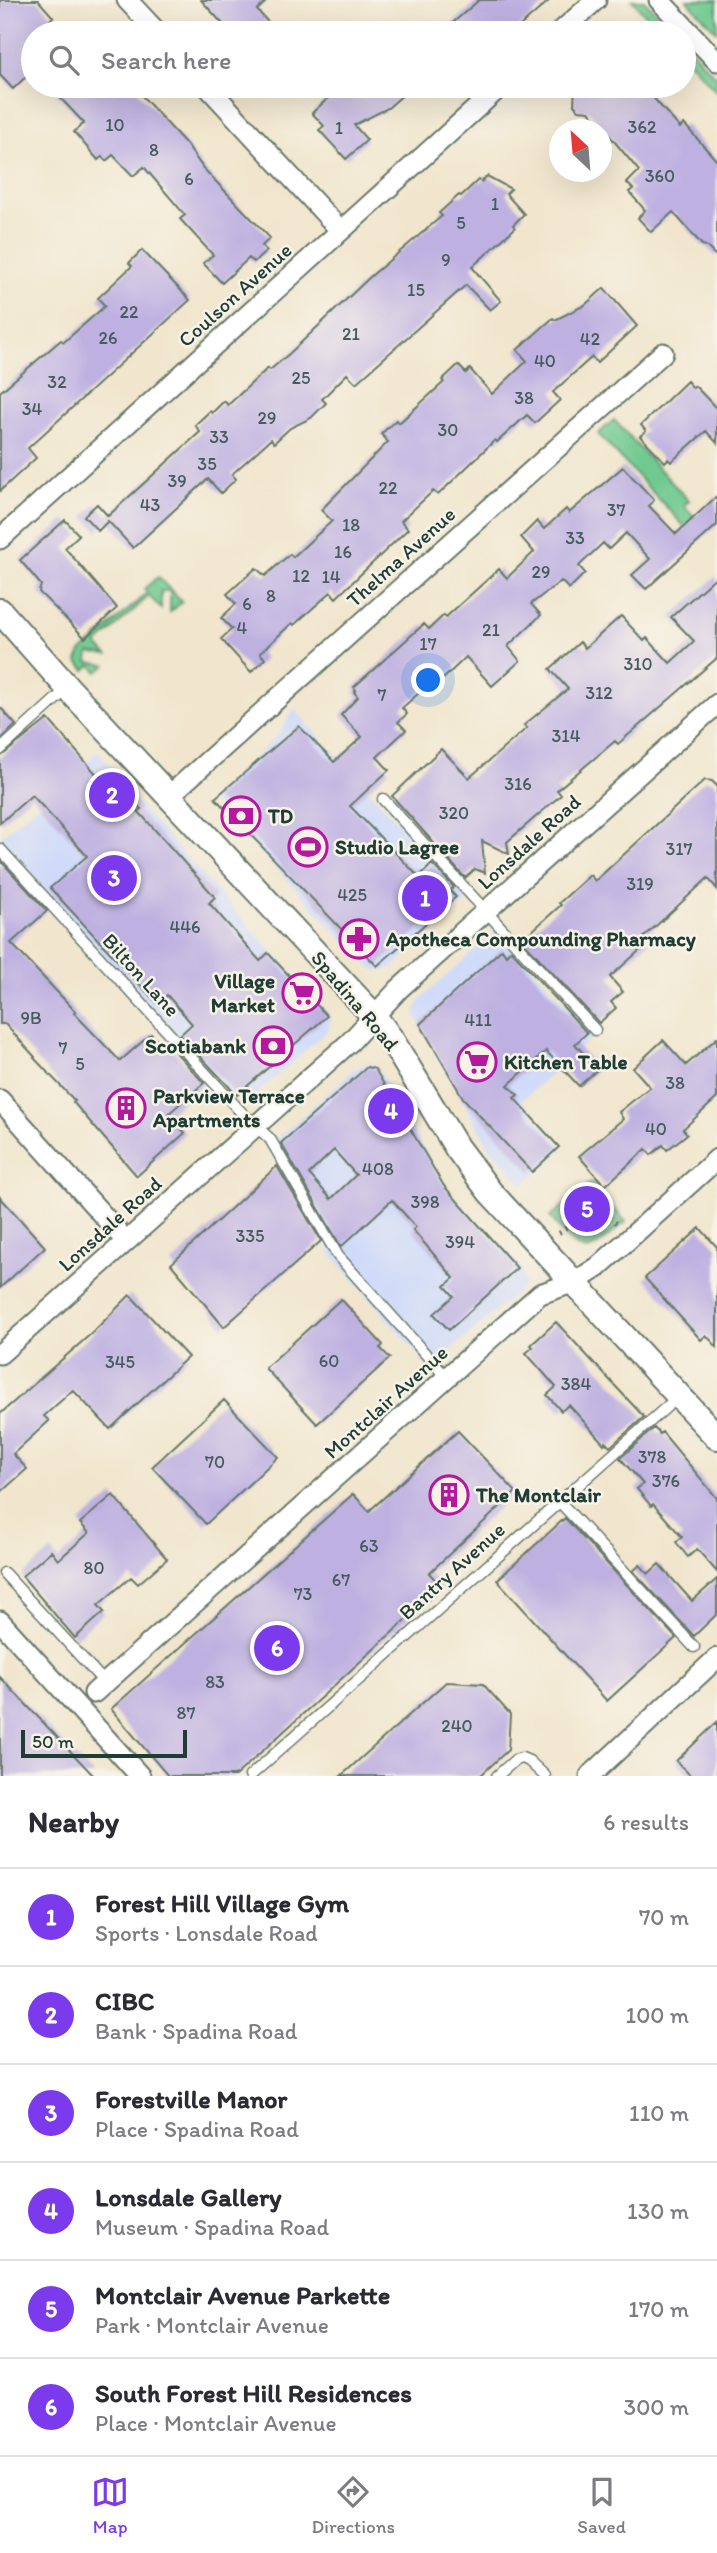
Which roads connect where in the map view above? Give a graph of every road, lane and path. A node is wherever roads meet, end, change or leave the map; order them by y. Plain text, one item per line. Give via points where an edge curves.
1 (127, 0) edge
2 (596, 0) edge
3 (659, 0) edge
4 (147, 21) edge
5 (572, 21) edge
6 (679, 21) edge
7 (696, 39) edge
8 (717, 61) edge
9 (218, 98) edge
10 (488, 98) edge
11 (340, 230) junction
12 (663, 353) dead end
13 (0, 539) edge
14 (0, 611) edge
15 (68, 688) junction
16 (717, 704) edge
17 (0, 750) edge
18 (170, 795) junction
19 (383, 799) dead end
20 (0, 849) edge
21 (485, 911) junction
22 (374, 1016) junction
23 (595, 1030) dead end
24 (0, 1100) edge
25 (256, 1125) junction
26 (717, 1159) edge
27 (622, 1229) dead end
28 (559, 1233) dead end
29 (125, 1240) junction
30 (575, 1282) junction
31 (0, 1354) edge
32 (447, 1378) junction
33 (679, 1395) junction
34 (717, 1437) edge
35 (559, 1501) junction
36 (4, 1573) dead end
37 (0, 1621) edge
38 (694, 1647) dead end
39 (717, 1658) edge
40 (99, 1688) joint
41 (599, 1773) edge
42 (140, 1776) edge
43 (250, 1776) edge
44 (497, 1776) edge
45 (545, 1776) edge

1 - 4 street
2 - 5 street
3 - 6 street
7 - 8 street
9 - 11 street
10 - 11 street, Coulson Avenue
11 - 13 street, Coulson Avenue
12 - 18 street, Thelma Avenue
14 - 15 street, Spadina Road
15 - 17 lane
15 - 18 street, Spadina Road
16 - 21 street, Lonsdale Road
18 - 22 street, Spadina Road
19 - 21 lane
20 - 25 lane, Bilton Lane
21 - 22 street, Lonsdale Road
21 - 23 lane
22 - 25 street, Lonsdale Road
22 - 30 street, Spadina Road via 490,1192
24 - 29 street
25 - 29 street, Lonsdale Road
25 - 32 lane, Bilton Lane via 270,1139 338,1256
26 - 30 street, Montclair Avenue via 604,1262
27 - 28 path via 605,1214 574,1222
29 - 31 street, Lonsdale Road
30 - 32 street, Montclair Avenue via 541,1294
30 - 33 street, Spadina Road
32 - 40 street, Montclair Avenue
33 - 34 street, Spadina Road
33 - 35 lane, Bantry Avenue
35 - 38 lane
35 - 43 lane, Bantry Avenue
36 - 40 lane
37 - 42 street
39 - 41 street
44 - 45 lane via 522,1758

